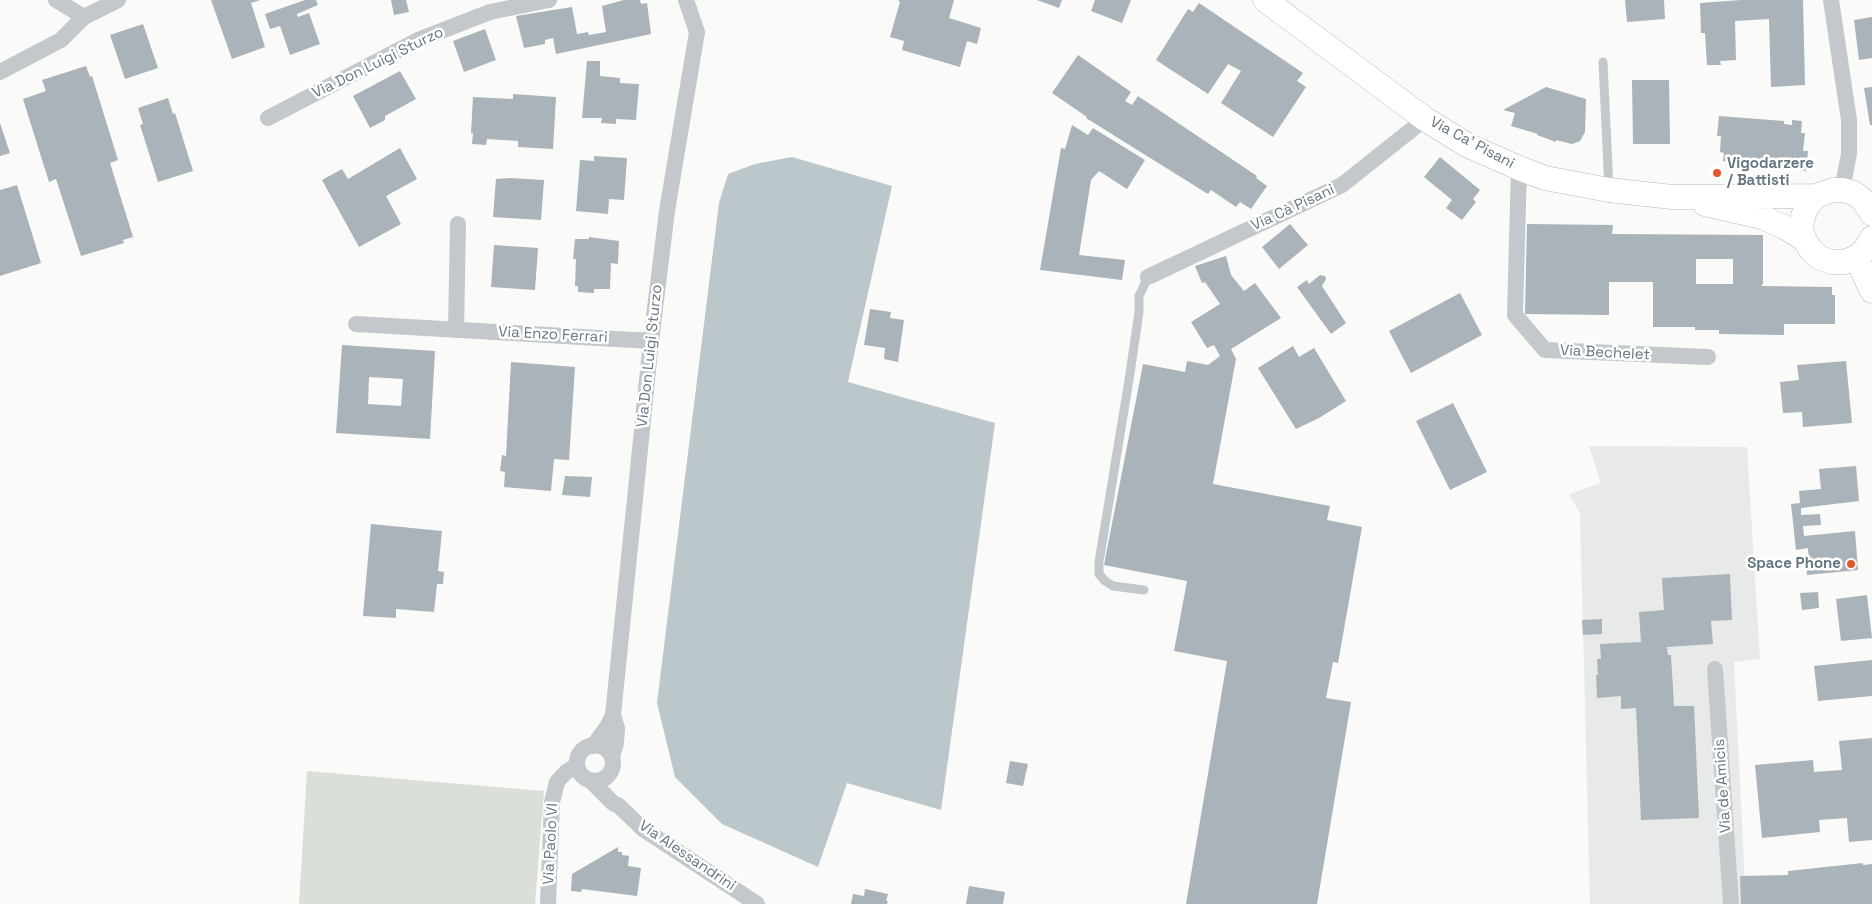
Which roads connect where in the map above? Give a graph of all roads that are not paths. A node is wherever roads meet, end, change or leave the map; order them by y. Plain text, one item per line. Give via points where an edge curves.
1 (56, 0) edge
2 (90, 0) edge
3 (549, 0) edge
4 (686, 0) edge
5 (1266, 0) edge
6 (1831, 0) edge
7 (112, 2) edge
8 (84, 17) junction
9 (1603, 62) dead end
10 (0, 72) edge
11 (268, 118) dead end
12 (1425, 119) junction
13 (1519, 168) junction
14 (1609, 190) junction
15 (1842, 190) junction
16 (1816, 196) junction
17 (1684, 198) junction
18 (1872, 214) edge
19 (458, 224) dead end
20 (1872, 238) edge
21 (1804, 239) junction
22 (1856, 257) junction
23 (1148, 277) joint
24 (1872, 291) edge
25 (356, 324) dead end
26 (456, 330) junction
27 (651, 341) junction
28 (1708, 357) dead end
29 (1144, 590) dead end
30 (1715, 669) dead end
31 (613, 715) junction
32 (593, 746) junction
33 (577, 765) junction
34 (611, 765) junction
35 (591, 781) junction
36 (619, 806) junction
37 (548, 904) edge
38 (757, 904) edge
39 (1731, 904) edge

1 - 8 street
2 - 8 street
3 - 11 street, Via Don Luigi Sturzo via 490,12 418,40
4 - 27 street, Via Don Luigi Sturzo via 697,32 667,211
5 - 12 main road, Via Ca' Pisani
6 - 15 street via 1849,120 1849,154
7 - 8 street
8 - 10 street via 61,40
9 - 14 lane
12 - 13 main road, Via Ca' Pisani via 1467,144
12 - 23 street, Via Cà Pisani via 1342,185
13 - 14 main road, Via Ca' Pisani via 1545,178
13 - 28 street, Via Bechelet via 1515,315 1545,350
14 - 17 main road, Via Ca' Pisani
15 - 16 main road, Via Ca' Pisani
15 - 18 main road via 1854,193 1864,201
16 - 17 main road, Via Ca' Pisani
16 - 21 main road via 1803,216 1801,228
17 - 21 main road, Via Ca' Pisani via 1762,217
19 - 26 street
20 - 22 main road
21 - 22 main road, Via Ca' Pisani via 1820,258 1844,262
22 - 24 main road
23 - 29 lane via 1140,296 1099,562 1100,574 1113,586
25 - 26 street, Via Enzo Ferrari
26 - 27 street, Via Enzo Ferrari
27 - 31 street, Via Don Luigi Sturzo
30 - 39 street, Via de Amicis
31 - 32 street, Via Don Luigi Sturzo
31 - 34 street, Via Don Luigi Sturzo via 617,728
32 - 33 street via 583,750
32 - 34 street via 604,748
33 - 35 street via 582,775
33 - 37 street, Via Paolo VI via 557,782 552,802
34 - 35 street via 602,780
34 - 36 street
35 - 36 street, Via Alessandrini
36 - 38 street, Via Alessandrini via 642,828

